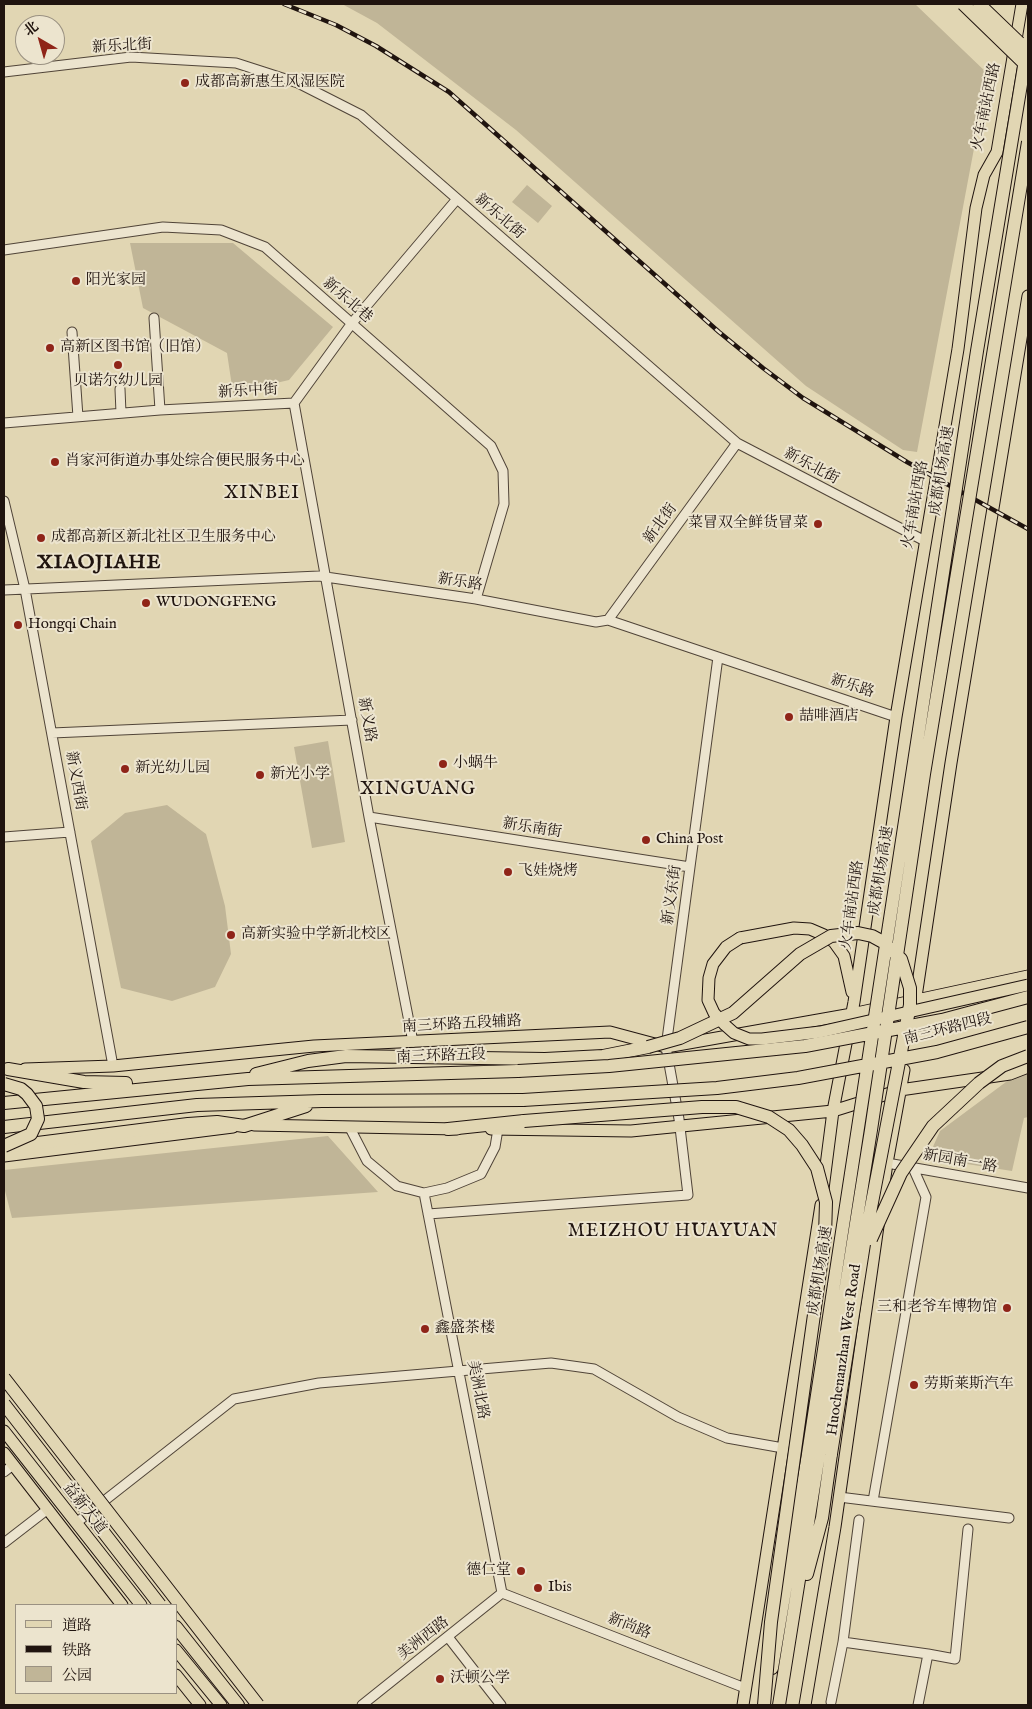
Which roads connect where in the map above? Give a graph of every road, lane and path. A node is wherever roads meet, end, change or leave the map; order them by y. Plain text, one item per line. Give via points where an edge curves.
1 (963, 4) edge
2 (979, 4) edge
3 (1023, 4) edge
4 (1028, 9) edge
5 (1028, 42) edge
6 (1028, 51) edge
7 (1028, 67) edge
8 (4, 72) edge
9 (1028, 142) edge
10 (997, 152) junction
11 (1028, 153) edge
12 (457, 199) junction
13 (4, 250) edge
14 (1028, 296) edge
15 (154, 318) dead end
16 (352, 323) junction
17 (72, 332) dead end
18 (120, 389) dead end
19 (294, 403) junction
20 (160, 410) junction
21 (121, 413) junction
22 (78, 417) junction
23 (4, 423) edge
24 (737, 443) junction
25 (4, 502) edge
26 (925, 541) junction
27 (327, 577) junction
28 (25, 589) junction
29 (4, 590) edge
30 (476, 599) junction
31 (608, 620) junction
32 (718, 657) junction
33 (896, 716) junction
34 (352, 720) junction
35 (52, 733) junction
36 (369, 817) junction
37 (70, 832) junction
38 (4, 837) edge
39 (690, 867) junction
40 (1028, 976) edge
41 (1028, 985) edge
42 (1028, 997) edge
43 (916, 1000) junction
44 (854, 1002) junction
45 (852, 1014) junction
46 (1028, 1027) edge
47 (879, 1033) joint
48 (413, 1042) junction
49 (666, 1047) junction
50 (1028, 1056) edge
51 (113, 1066) junction
52 (1028, 1067) edge
53 (6, 1069) edge
54 (236, 1080) junction
55 (4, 1084) edge
56 (188, 1084) junction
57 (900, 1090) junction
58 (322, 1101) junction
59 (4, 1103) edge
60 (833, 1111) junction
61 (680, 1125) junction
62 (244, 1126) junction
63 (4, 1127) edge
64 (350, 1128) junction
65 (448, 1129) junction
66 (498, 1129) junction
67 (4, 1147) edge
68 (4, 1156) edge
69 (887, 1163) junction
70 (913, 1168) junction
71 (1028, 1188) edge
72 (424, 1193) junction
73 (428, 1214) junction
74 (860, 1270) junction
75 (459, 1372) junction
76 (4, 1378) edge
77 (4, 1404) edge
78 (4, 1431) edge
79 (783, 1448) junction
80 (4, 1453) edge
81 (8, 1469) edge
82 (839, 1497) junction
83 (873, 1501) junction
84 (48, 1509) junction
85 (1010, 1518) dead end
86 (858, 1520) dead end
87 (76, 1523) junction
88 (968, 1529) dead end
89 (4, 1543) edge
90 (502, 1593) junction
91 (121, 1604) edge
92 (140, 1604) edge
93 (159, 1604) edge
94 (178, 1630) edge
95 (448, 1637) junction
96 (788, 1641) junction
97 (843, 1642) junction
98 (178, 1652) edge
99 (928, 1654) junction
100 (178, 1677) edge
101 (746, 1688) junction
102 (831, 1702) dead end
103 (200, 1705) edge
104 (221, 1705) edge
105 (238, 1705) edge
106 (258, 1705) edge
107 (362, 1705) edge
108 (500, 1705) edge
109 (743, 1705) edge
110 (765, 1705) edge
111 (778, 1705) edge
112 (805, 1705) edge
113 (918, 1705) edge

1 - 7 highway, bridge
2 - 6 highway, bridge
3 - 4 main road
3 - 10 main road, 火车南站西路
5 - 110 highway, 成都机场高速, bridge via 843,1234
8 - 12 street, 新乐北街 via 131,57 236,63 298,83 361,116
9 - 96 highway, 成都机场高速, bridge via 924,774
10 - 11 main road via 1021,148
10 - 26 main road, 火车南站西路 via 984,175 976,208 958,349
12 - 16 street, 新乐中街
12 - 24 street, 新乐北街
13 - 16 street, 新乐北巷 via 164,227 221,230 265,247
14 - 43 main road via 951,763
15 - 20 street
16 - 19 street, 新乐中街
16 - 30 street, 新乐北巷 via 491,446 503,471 504,504
17 - 22 street
18 - 21 street
19 - 20 street, 新乐中街
19 - 27 street, 新义路
20 - 21 street, 新乐中街
21 - 22 street, 新乐中街
22 - 23 street, 新乐中街
24 - 26 street, 新乐北街
24 - 31 street, 新北街
25 - 28 street, 新义西街
26 - 33 main road, 火车南站西路
27 - 28 street, 新乐路
27 - 30 street, 新乐路
27 - 34 street, 新义路
28 - 29 street, 新乐路
28 - 35 street, 新义西街
30 - 31 street, 新乐路 via 596,622
31 - 32 street, 新乐路
32 - 33 street, 新乐路
32 - 39 street, 新义东街
33 - 44 main road, 火车南站西路
34 - 35 street
34 - 36 street, 新义路
35 - 37 street, 新义西街
36 - 39 street, 新乐南街
36 - 48 street, 新义路
37 - 38 street
37 - 51 street, 新义西街
39 - 49 street, 新义东街
40 - 43 main road, 南三环路五段辅路
41 - 44 main road, bridge via 820,1032 762,1039 734,1032 714,1013 708,1000 709,978 713,964 726,947 740,938 803,928 830,938 839,948 846,962
42 - 47 highway, 南三环路四段, bridge
43 - 45 main road, 南三环路五段辅路
43 - 57 main road, Huochenanzhan West Road
44 - 45 main road, 火车南站西路
45 - 49 main road, 南三环路五段辅路
45 - 60 main road, 火车南站西路
46 - 58 highway, 南三环路四段, bridge via 936,1052 875,1064 717,1088 523,1100
47 - 54 highway, 南三环路五段, bridge via 805,1046 609,1066
48 - 49 main road, 南三环路五段辅路 via 610,1032
48 - 51 main road, 南三环路五段辅路 via 314,1046
49 - 61 street, 新义东街
50 - 74 highway, bridge via 1002,1066 979,1082 933,1126 889,1195
51 - 53 main road, 南三环路五段辅路
52 - 57 main road via 1010,1074
53 - 56 highway via 84,1082
54 - 56 highway, 南三环路五段
54 - 74 highway, bridge via 308,1061 346,1056 545,1059 624,1053 680,1038 733,1013 800,954 823,940 846,933 872,936 901,959 910,988 910,1005
55 - 67 highway, bridge via 27,1094 36,1106 38,1119 31,1134
56 - 59 highway, 南三环路五段
57 - 60 main road
57 - 69 main road, Huochenanzhan West Road
58 - 62 highway
58 - 63 highway via 196,1105
60 - 61 main road
60 - 79 main road, 火车南站西路
61 - 66 main road via 631,1131
61 - 73 street, 新义东街 via 688,1195
62 - 64 main road via 284,1124
62 - 67 highway via 216,1122 188,1124
62 - 68 main road
64 - 65 main road
64 - 72 street via 367,1161 397,1186
65 - 66 main road
65 - 110 highway, bridge via 716,1106 744,1109 769,1117 789,1130 810,1156 822,1181 826,1236 771,1622
66 - 72 street via 496,1147 481,1174 447,1188
69 - 70 street, 新园南一路
69 - 82 main road, Huochenanzhan West Road
70 - 71 street, 新园南一路
70 - 83 street via 926,1197
72 - 73 street, 美洲北路
73 - 75 street, 美洲北路
74 - 96 highway, bridge via 822,1518
75 - 79 street via 550,1363 594,1369 678,1418 727,1438
75 - 87 street via 319,1383 234,1398
75 - 90 street, 美洲北路
76 - 106 highway, bridge
77 - 93 highway, bridge
78 - 87 main road, 益新大道
79 - 101 main road, 火车南站西路
80 - 81 main road, 益新大道
81 - 84 main road, 益新大道
82 - 83 street
82 - 112 main road, Huochenanzhan West Road
83 - 85 street
84 - 89 street
84 - 91 main road, 益新大道
86 - 97 street
87 - 92 main road, 益新大道
88 - 99 street via 955,1659
90 - 95 street, 美洲西路
90 - 101 street, 新尚路
94 - 105 highway
95 - 107 street, 美洲西路
95 - 108 street
96 - 111 highway, 成都机场高速
97 - 99 street
97 - 102 street
98 - 104 main road
99 - 113 street
100 - 103 main road
101 - 109 main road, 火车南站西路

